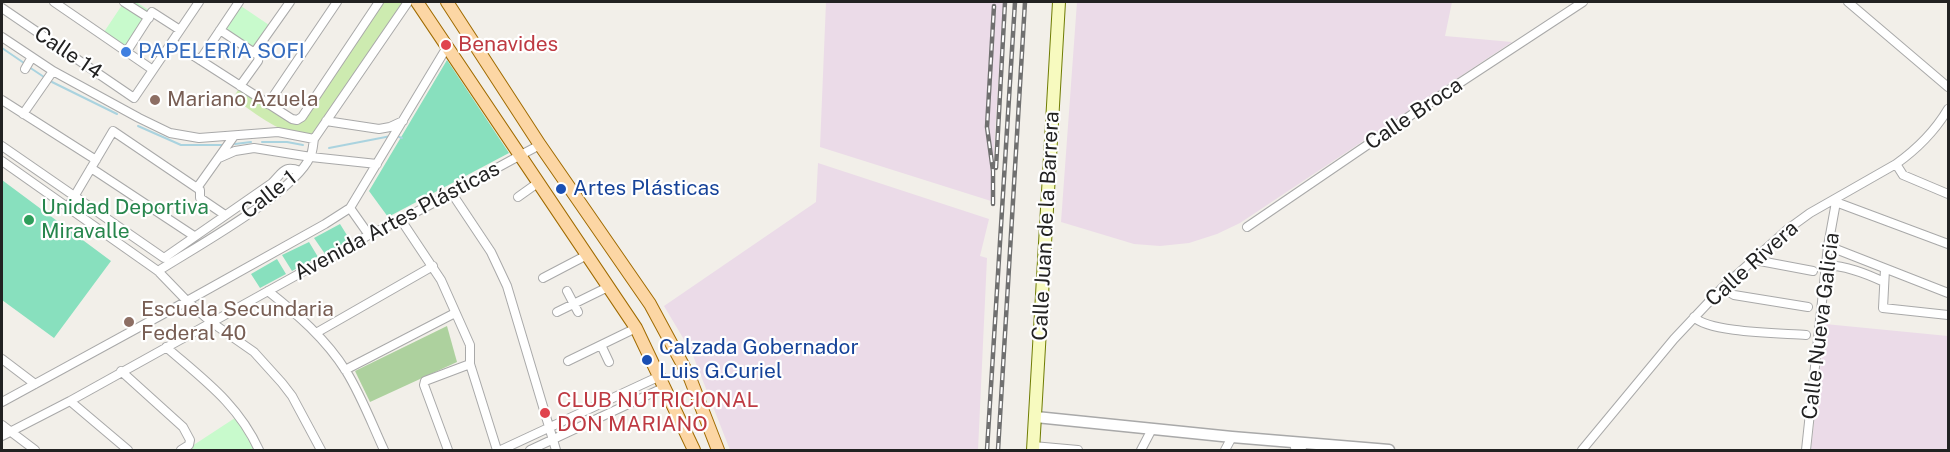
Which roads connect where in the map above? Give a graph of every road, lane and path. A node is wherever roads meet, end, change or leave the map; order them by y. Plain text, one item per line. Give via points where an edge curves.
1 (54, 2) edge
2 (124, 2) edge
3 (198, 2) edge
4 (239, 2) edge
5 (290, 2) edge
6 (337, 2) edge
7 (379, 2) edge
8 (408, 2) edge
9 (417, 2) edge
10 (447, 2) edge
11 (1059, 2) edge
12 (1583, 2) edge
13 (1851, 2) edge
14 (2, 8) edge
15 (151, 15) junction
16 (180, 30) junction
17 (220, 30) junction
18 (2, 37) edge
19 (172, 42) junction
20 (447, 46) junction
21 (127, 51) junction
22 (257, 54) junction
23 (32, 57) junction
24 (200, 60) junction
25 (25, 69) dead end
26 (153, 70) junction
27 (53, 71) junction
28 (240, 86) junction
29 (1948, 87) edge
30 (2, 100) edge
31 (268, 104) junction
32 (1948, 109) edge
33 (23, 114) junction
34 (403, 120) junction
35 (326, 121) junction
36 (1944, 125) edge
37 (234, 136) junction
38 (314, 139) junction
39 (540, 145) junction
40 (2, 146) edge
41 (521, 155) junction
42 (311, 157) junction
43 (219, 158) junction
44 (2, 161) edge
45 (93, 164) junction
46 (377, 164) junction
47 (1896, 164) junction
48 (300, 171) junction
49 (539, 182) junction
50 (197, 188) junction
51 (451, 192) junction
52 (1948, 194) edge
53 (74, 197) junction
54 (518, 197) dead end
55 (1834, 202) junction
56 (68, 207) junction
57 (350, 208) junction
58 (225, 215) junction
59 (402, 220) junction
60 (1247, 228) dead end
61 (369, 234) junction
62 (194, 237) junction
63 (1948, 244) edge
64 (1828, 246) junction
65 (587, 255) junction
66 (1755, 259) junction
67 (1826, 265) junction
68 (433, 266) junction
69 (1885, 268) junction
70 (158, 271) junction
71 (1813, 271) dead end
72 (543, 278) dead end
73 (1884, 282) junction
74 (608, 287) junction
75 (1722, 288) junction
76 (268, 291) junction
77 (567, 291) dead end
78 (1948, 293) edge
79 (187, 301) junction
80 (1808, 307) dead end
81 (576, 308) junction
82 (556, 312) dead end
83 (455, 313) junction
84 (1948, 315) edge
85 (1694, 317) junction
86 (211, 322) junction
87 (636, 328) junction
88 (316, 333) junction
89 (1806, 335) dead end
90 (601, 345) junction
91 (166, 347) junction
92 (2, 359) edge
93 (568, 361) dead end
94 (609, 362) dead end
95 (470, 364) junction
96 (345, 370) junction
97 (122, 371) junction
98 (662, 381) junction
99 (35, 384) junction
100 (70, 401) junction
101 (2, 402) edge
102 (1036, 417) junction
103 (2, 425) edge
104 (548, 427) junction
105 (1152, 429) junction
106 (10, 432) junction
107 (2, 436) edge
108 (1232, 437) junction
109 (552, 440) junction
110 (1033, 448) edge
111 (1297, 448) edge
112 (35, 450) edge
113 (128, 450) edge
114 (181, 450) edge
115 (259, 450) edge
116 (321, 450) edge
117 (384, 450) edge
118 (448, 450) edge
119 (499, 450) edge
120 (530, 450) edge
121 (556, 450) edge
122 (694, 450) edge
123 (718, 450) edge
124 (1078, 450) edge
125 (1142, 450) edge
126 (1225, 450) edge
127 (1389, 450) edge
128 (1582, 450) edge
129 (1806, 450) edge

1 - 21 street
2 - 15 street
3 - 16 street
4 - 17 street
5 - 22 street
6 - 31 street
7 - 31 street via 302,117 292,119
8 - 35 street, Calle 1
9 - 20 main road
10 - 39 main road
11 - 102 main road, Calle Juan de la Barrera
12 - 60 street, Calle Broca
13 - 29 street
14 - 26 street, Calle 14 via 134,98
15 - 16 street
15 - 21 street
16 - 19 street
17 - 22 street
17 - 24 street
18 - 23 street
19 - 24 street
19 - 26 street
20 - 34 street
20 - 41 main road
21 - 26 street
22 - 28 street via 258,61
23 - 25 street
23 - 27 street
24 - 28 street
27 - 33 street
27 - 37 street via 170,133 199,138
28 - 31 street
30 - 33 street
32 - 36 street, Calle Rivera
33 - 45 street
34 - 35 street via 379,129
34 - 46 street
35 - 38 street, Calle 1
36 - 47 street, Calle Rivera
37 - 38 street via 278,132
37 - 43 street
38 - 42 street, Calle 1
39 - 41 street, Avenida Artes Plásticas
39 - 123 main road via 660,321 690,378
40 - 53 street
41 - 49 main road
41 - 51 street, Avenida Artes Plásticas
42 - 43 street via 254,148
42 - 46 street
42 - 48 street, Calle 1
43 - 50 street
44 - 56 street
45 - 50 street via 113,131
45 - 53 street
45 - 62 street
46 - 57 street
47 - 52 street via 1903,176
47 - 55 street, Calle Rivera
48 - 58 street via 288,168
48 - 70 street, Calle 1 via 275,196
49 - 54 street
49 - 65 main road
50 - 58 street via 200,198
51 - 59 street, Avenida Artes Plásticas
51 - 104 street via 491,252 507,286
53 - 56 street
53 - 62 street via 164,258
55 - 63 street
55 - 64 street, Calle Nueva Galicia
55 - 66 street, Calle Rivera via 1810,213
56 - 70 street
57 - 61 street
57 - 79 street
58 - 62 street
59 - 61 street, Avenida Artes Plásticas
59 - 68 street
61 - 76 street, Avenida Artes Plásticas
64 - 67 street, Calle Nueva Galicia
64 - 69 street
65 - 72 street
65 - 74 main road
66 - 71 street
66 - 75 street, Calle Rivera
67 - 73 street via 1865,273
67 - 129 street, Calle Nueva Galicia
68 - 83 street
68 - 88 street
69 - 73 street
69 - 78 street
70 - 79 street
73 - 84 street via 1883,308
74 - 81 street
74 - 87 main road
75 - 80 street via 1734,295
75 - 85 street, Calle Rivera
76 - 86 street, Avenida Artes Plásticas
76 - 88 street
77 - 81 street
79 - 86 street
79 - 99 street
81 - 82 street
83 - 95 street via 470,345
83 - 96 street
85 - 89 street via 1705,325 1733,330
85 - 128 street, Calle Rivera
86 - 91 street, Avenida Artes Plásticas
86 - 116 street via 254,352 282,383
87 - 90 street
87 - 98 main road
88 - 96 street
90 - 93 street
90 - 94 street
91 - 97 street, Avenida Artes Plásticas
91 - 115 street via 236,410
92 - 99 street
95 - 118 street via 425,381
95 - 119 street
96 - 117 street
97 - 100 street, Avenida Artes Plásticas
97 - 114 street via 183,427 190,440
98 - 104 street
98 - 109 street
98 - 122 main road
99 - 101 street
100 - 106 street, Avenida Artes Plásticas
100 - 113 street
102 - 105 street
102 - 110 main road, Calle Juan de la Barrera
103 - 106 street
104 - 109 street
104 - 119 street
105 - 108 street
105 - 125 street
106 - 107 street, Avenida Artes Plásticas
106 - 112 street
108 - 111 street
108 - 126 street
109 - 120 street
109 - 121 street
110 - 124 street
111 - 127 street

